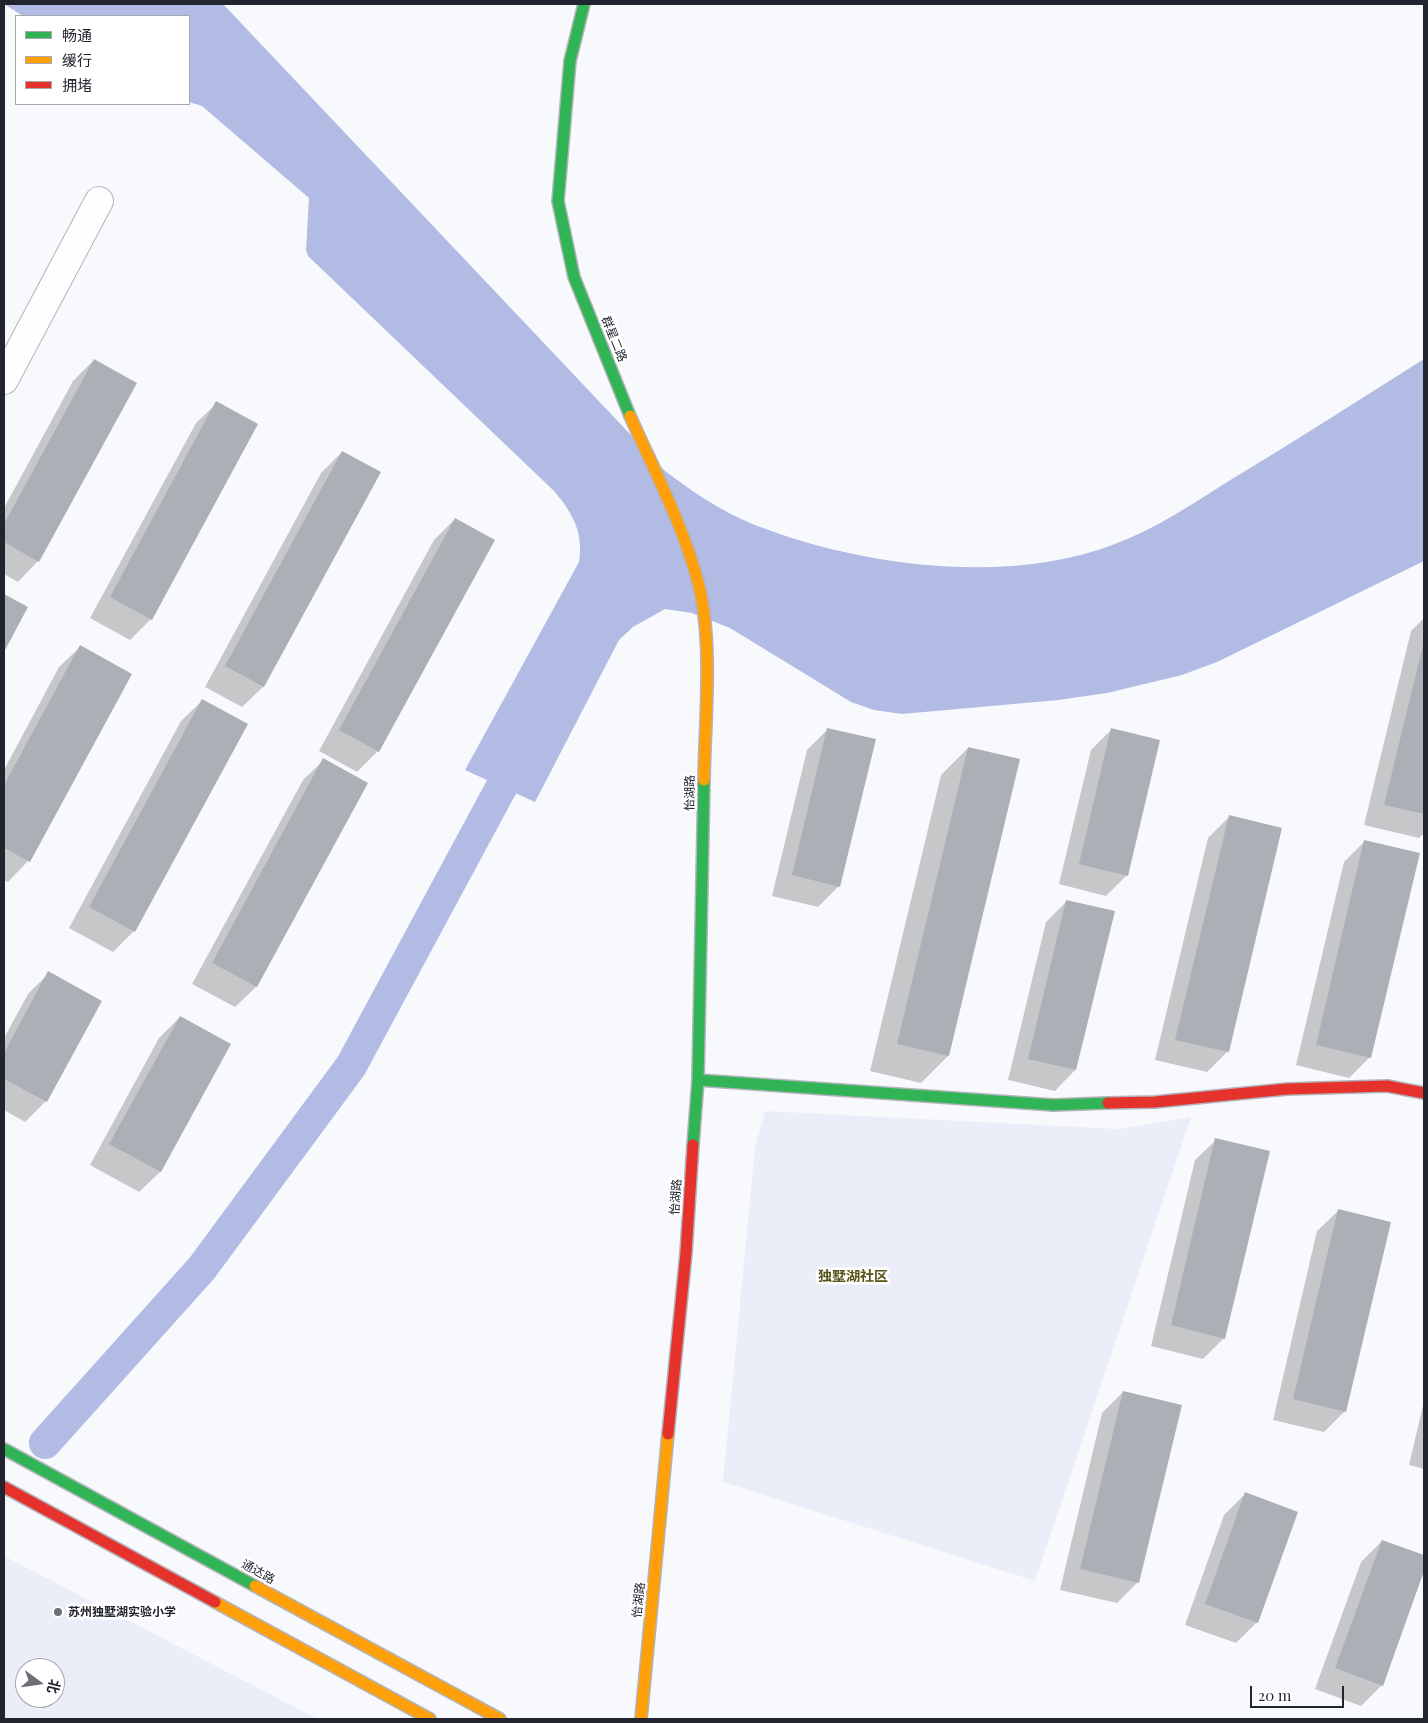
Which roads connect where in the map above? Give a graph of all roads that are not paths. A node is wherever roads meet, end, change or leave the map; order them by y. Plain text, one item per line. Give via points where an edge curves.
1 (584, 4) edge
2 (99, 201) dead end
3 (4, 380) edge
4 (706, 675) joint
5 (698, 1080) junction
6 (1424, 1093) edge
7 (4, 1449) edge
8 (4, 1487) edge
9 (430, 1719) edge
10 (500, 1719) edge
11 (641, 1719) edge

1 - 4 street, 群星二路 via 570,61 558,201 574,277 680,528 699,587
2 - 3 street
4 - 5 street, 怡湖路
5 - 6 street via 1053,1105 1155,1102 1287,1089 1387,1086
5 - 11 street, 怡湖路 via 686,1253
7 - 10 street, 通达路
8 - 9 street

